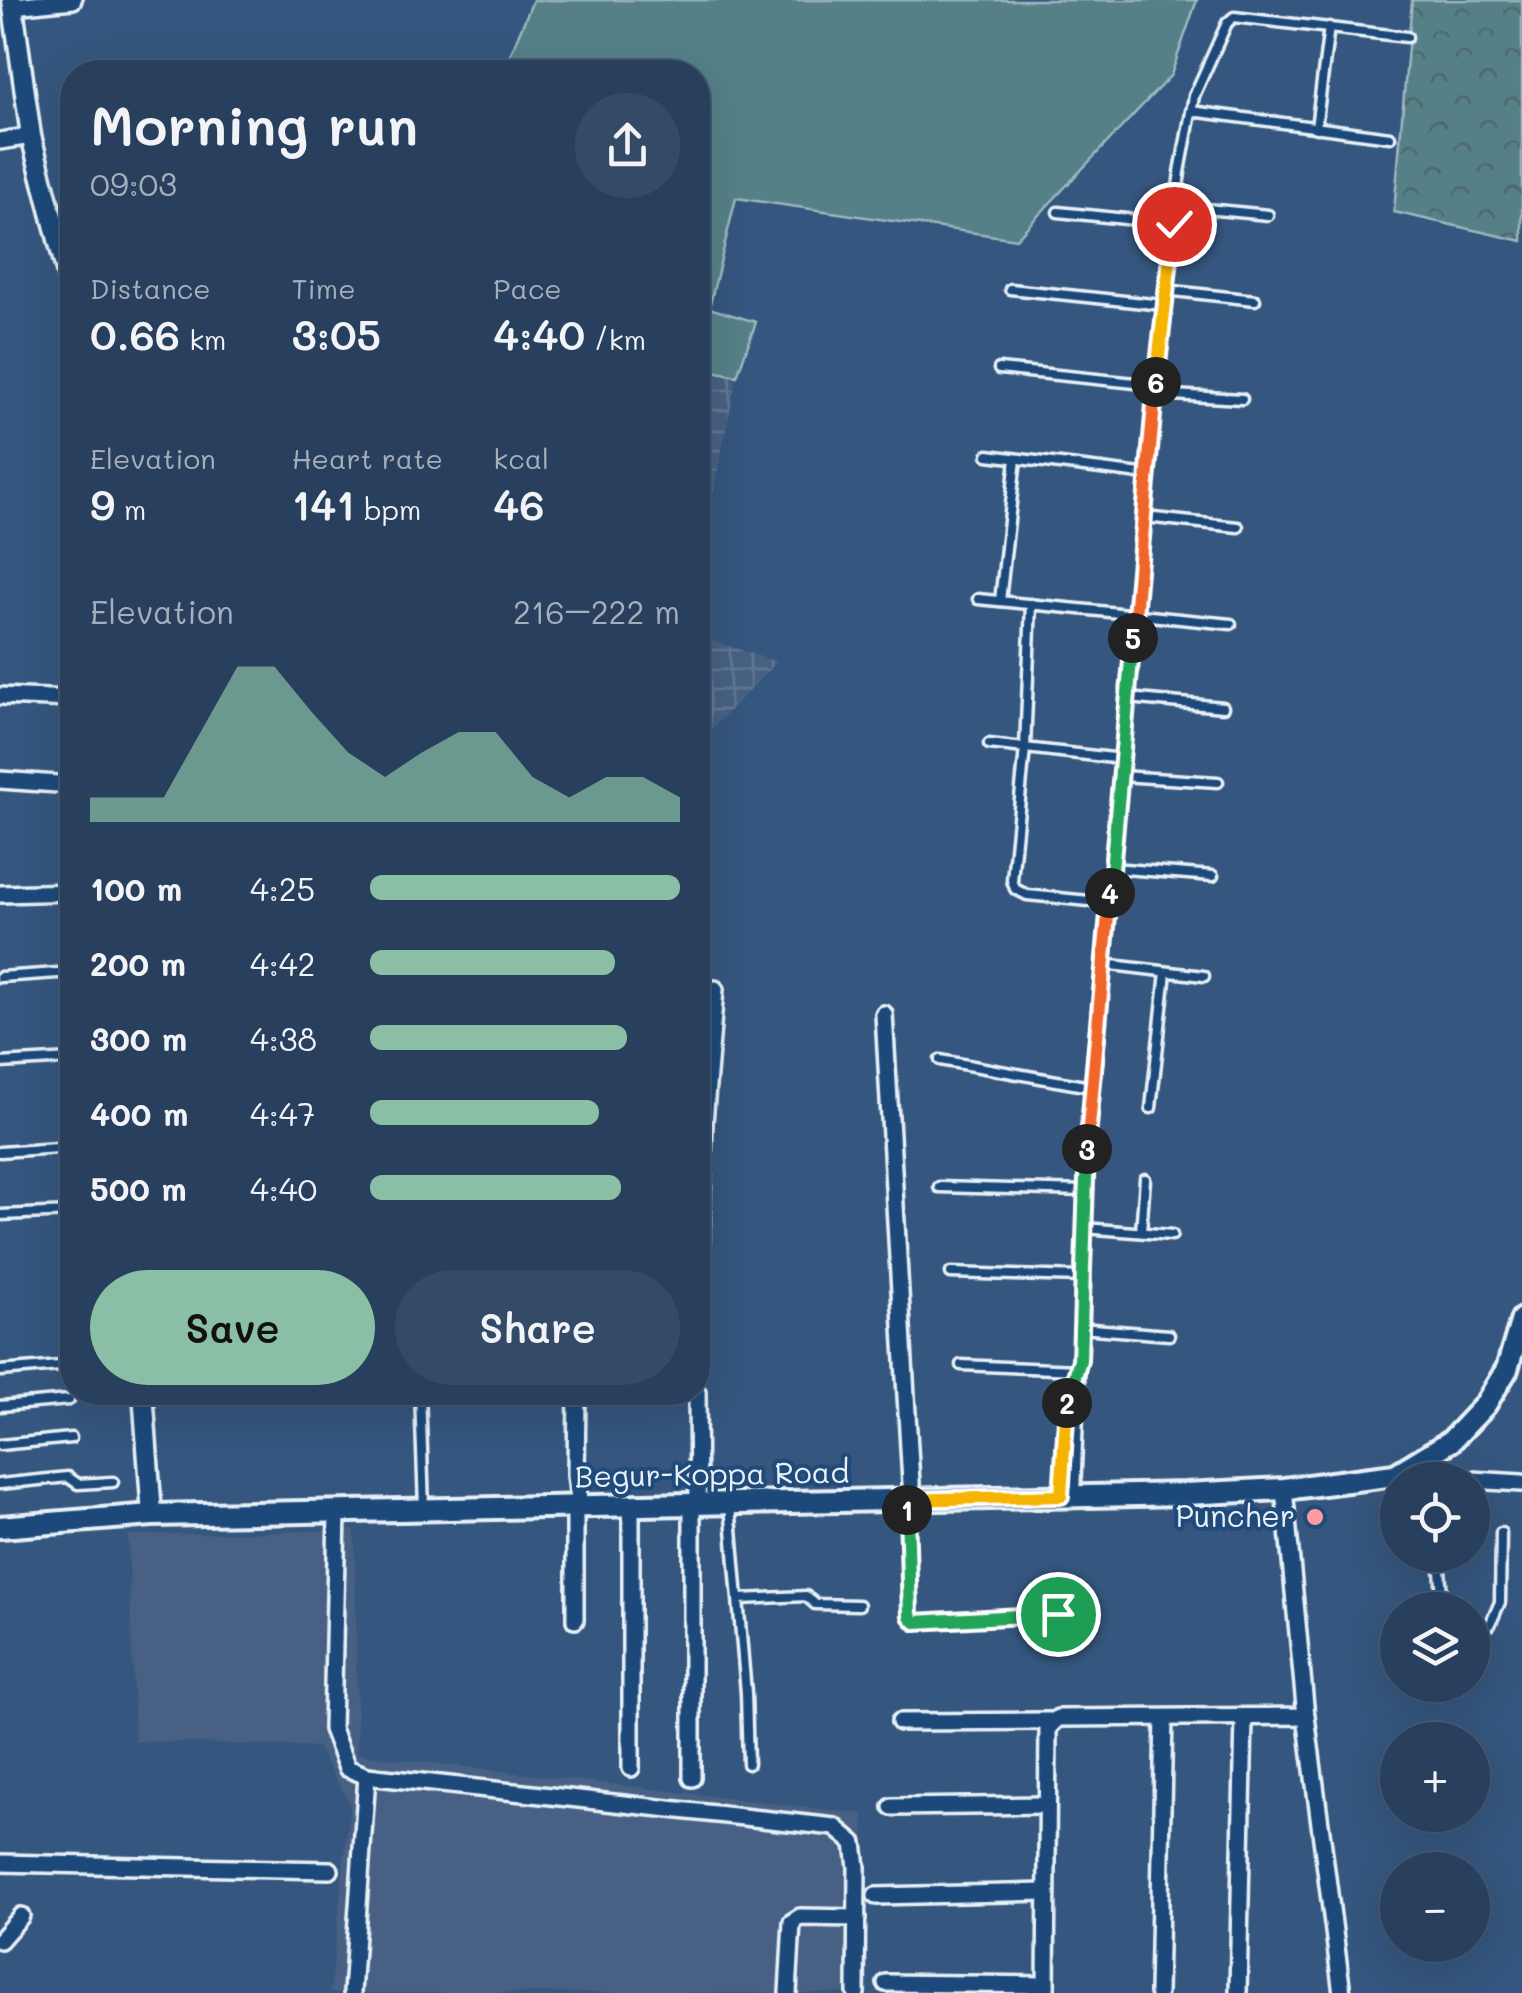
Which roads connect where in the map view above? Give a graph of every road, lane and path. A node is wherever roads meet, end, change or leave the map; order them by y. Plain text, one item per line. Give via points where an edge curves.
1 (73, 0) edge
2 (13, 3) edge
3 (1328, 27) junction
4 (1408, 36) dead end
5 (1191, 111) junction
6 (1316, 128) junction
7 (31, 136) junction
8 (1390, 137) dead end
9 (0, 141) edge
10 (1176, 206) junction
11 (1058, 212) dead end
12 (1268, 215) dead end
13 (1174, 224) junction
14 (60, 247) edge
15 (1010, 289) dead end
16 (1165, 290) junction
17 (1255, 300) dead end
18 (1164, 305) junction
19 (999, 370) dead end
20 (1155, 390) junction
21 (1242, 400) dead end
22 (988, 455) dead end
23 (1016, 459) junction
24 (1148, 475) junction
25 (1144, 517) junction
26 (1238, 527) dead end
27 (978, 599) dead end
28 (1000, 601) junction
29 (1031, 604) junction
30 (1135, 614) junction
31 (1230, 624) dead end
32 (0, 696) edge
33 (60, 698) edge
34 (1128, 698) junction
35 (1223, 707) dead end
36 (989, 744) dead end
37 (1024, 748) junction
38 (1122, 759) junction
39 (1120, 776) junction
40 (0, 780) edge
41 (1218, 782) dead end
42 (60, 785) edge
43 (1112, 868) junction
44 (1213, 876) dead end
45 (60, 892) edge
46 (0, 894) edge
47 (1110, 903) junction
48 (1103, 964) junction
49 (1166, 972) junction
50 (60, 973) edge
51 (0, 976) edge
52 (1204, 976) dead end
53 (715, 989) dead end
54 (884, 1014) dead end
55 (710, 1050) edge
56 (60, 1060) edge
57 (940, 1060) dead end
58 (0, 1063) edge
59 (1090, 1087) junction
60 (1152, 1108) dead end
61 (60, 1148) edge
62 (0, 1152) edge
63 (1145, 1179) dead end
64 (939, 1187) dead end
65 (1085, 1191) junction
66 (60, 1213) edge
67 (0, 1216) edge
68 (1084, 1228) junction
69 (1140, 1232) junction
70 (1172, 1235) dead end
71 (952, 1273) dead end
72 (1082, 1277) junction
73 (1522, 1319) edge
74 (1080, 1328) junction
75 (1169, 1335) dead end
76 (1517, 1355) edge
77 (961, 1365) dead end
78 (1078, 1365) junction
79 (60, 1366) edge
80 (0, 1371) edge
81 (60, 1401) edge
82 (144, 1405) edge
83 (420, 1405) edge
84 (578, 1405) edge
85 (697, 1405) edge
86 (0, 1406) edge
87 (72, 1438) dead end
88 (0, 1445) edge
89 (1417, 1462) edge
90 (1380, 1478) edge
91 (1490, 1481) edge
92 (113, 1482) dead end
93 (1522, 1483) edge
94 (0, 1484) edge
95 (1284, 1489) junction
96 (1068, 1496) junction
97 (910, 1500) junction
98 (730, 1504) junction
99 (695, 1505) junction
100 (630, 1507) junction
101 (578, 1508) junction
102 (424, 1511) junction
103 (337, 1513) junction
104 (152, 1515) junction
105 (0, 1527) edge
106 (1501, 1533) dead end
107 (740, 1599) junction
108 (859, 1604) dead end
109 (1058, 1614) dead end
110 (575, 1620) dead end
111 (1490, 1625) edge
112 (1306, 1716) junction
113 (1164, 1718) junction
114 (1244, 1718) junction
115 (1052, 1721) junction
116 (900, 1722) dead end
117 (748, 1764) dead end
118 (631, 1768) dead end
119 (367, 1776) junction
120 (692, 1778) dead end
121 (1046, 1806) junction
122 (892, 1807) dead end
123 (0, 1864) edge
124 (330, 1870) dead end
125 (1046, 1892) junction
126 (876, 1896) dead end
127 (21, 1916) dead end
128 (856, 1918) junction
129 (0, 1940) edge
130 (886, 1983) dead end
131 (1046, 1989) edge
132 (352, 1993) edge
133 (788, 1993) edge
134 (856, 1993) edge
135 (1158, 1993) edge
136 (1238, 1993) edge
137 (1342, 1993) edge

1 - 2 street
2 - 7 street
3 - 4 lane
3 - 5 lane via 1234,16 1202,74
3 - 6 lane
5 - 6 lane
5 - 10 lane
6 - 8 lane
7 - 9 street
7 - 14 street
10 - 12 lane
10 - 13 lane
11 - 13 lane
13 - 16 lane
15 - 18 lane
16 - 17 lane
16 - 18 lane
18 - 20 lane
19 - 20 lane
20 - 21 lane
20 - 24 lane
22 - 23 lane
23 - 24 lane
23 - 28 lane
24 - 25 lane
25 - 26 lane
25 - 30 lane
27 - 28 lane
28 - 29 lane
29 - 30 lane
29 - 37 lane
30 - 31 lane
30 - 34 lane
32 - 33 street
34 - 35 lane
34 - 38 lane
36 - 37 lane
37 - 38 lane
37 - 47 lane via 1015,889 1028,896
38 - 39 lane
39 - 41 lane
39 - 43 lane
40 - 42 street
43 - 44 lane
43 - 47 lane
45 - 46 street
47 - 48 lane
48 - 49 lane
48 - 59 lane
49 - 52 lane
49 - 60 lane
50 - 51 lane
53 - 55 street
54 - 97 street
56 - 58 lane
57 - 59 lane
59 - 65 lane
61 - 62 lane
63 - 69 lane
64 - 65 lane
65 - 68 lane
66 - 67 lane
68 - 69 lane
68 - 72 lane
69 - 70 lane
71 - 72 lane
72 - 74 lane
73 - 76 main road, Begur-Koppa Road
74 - 75 lane
74 - 78 lane
76 - 89 main road, Begur-Koppa Road via 1485,1406 1451,1441
77 - 78 lane
78 - 96 lane via 1081,1401
78 - 96 lane via 1068,1403
79 - 80 lane
81 - 86 lane
82 - 104 street
83 - 102 lane
84 - 101 street
85 - 99 street
87 - 88 lane
90 - 95 main road, Begur-Koppa Road
91 - 93 street
92 - 94 lane via 78,1484 68,1477
95 - 96 main road, Begur-Koppa Road
95 - 112 street
96 - 97 main road, Begur-Koppa Road
97 - 98 main road, Begur-Koppa Road
97 - 109 lane via 915,1622
98 - 99 main road, Begur-Koppa Road
98 - 107 lane
99 - 100 main road, Begur-Koppa Road
99 - 120 street
100 - 101 main road, Begur-Koppa Road
100 - 118 street
101 - 102 main road, Begur-Koppa Road
101 - 110 street
102 - 103 main road, Begur-Koppa Road
103 - 104 main road, Begur-Koppa Road
103 - 119 street via 332,1729 347,1768
104 - 105 main road, Begur-Koppa Road
106 - 111 lane via 1500,1602
107 - 108 lane via 806,1596 815,1604
107 - 117 lane
112 - 114 street
112 - 137 street
113 - 114 street
113 - 115 street
113 - 135 street
114 - 136 street
115 - 116 street
115 - 121 street
119 - 128 street via 835,1827 854,1843
119 - 132 street
121 - 122 street
121 - 125 street
123 - 124 street
125 - 126 street
125 - 131 street
127 - 129 street
128 - 133 street via 792,1922
128 - 134 street
130 - 131 street

